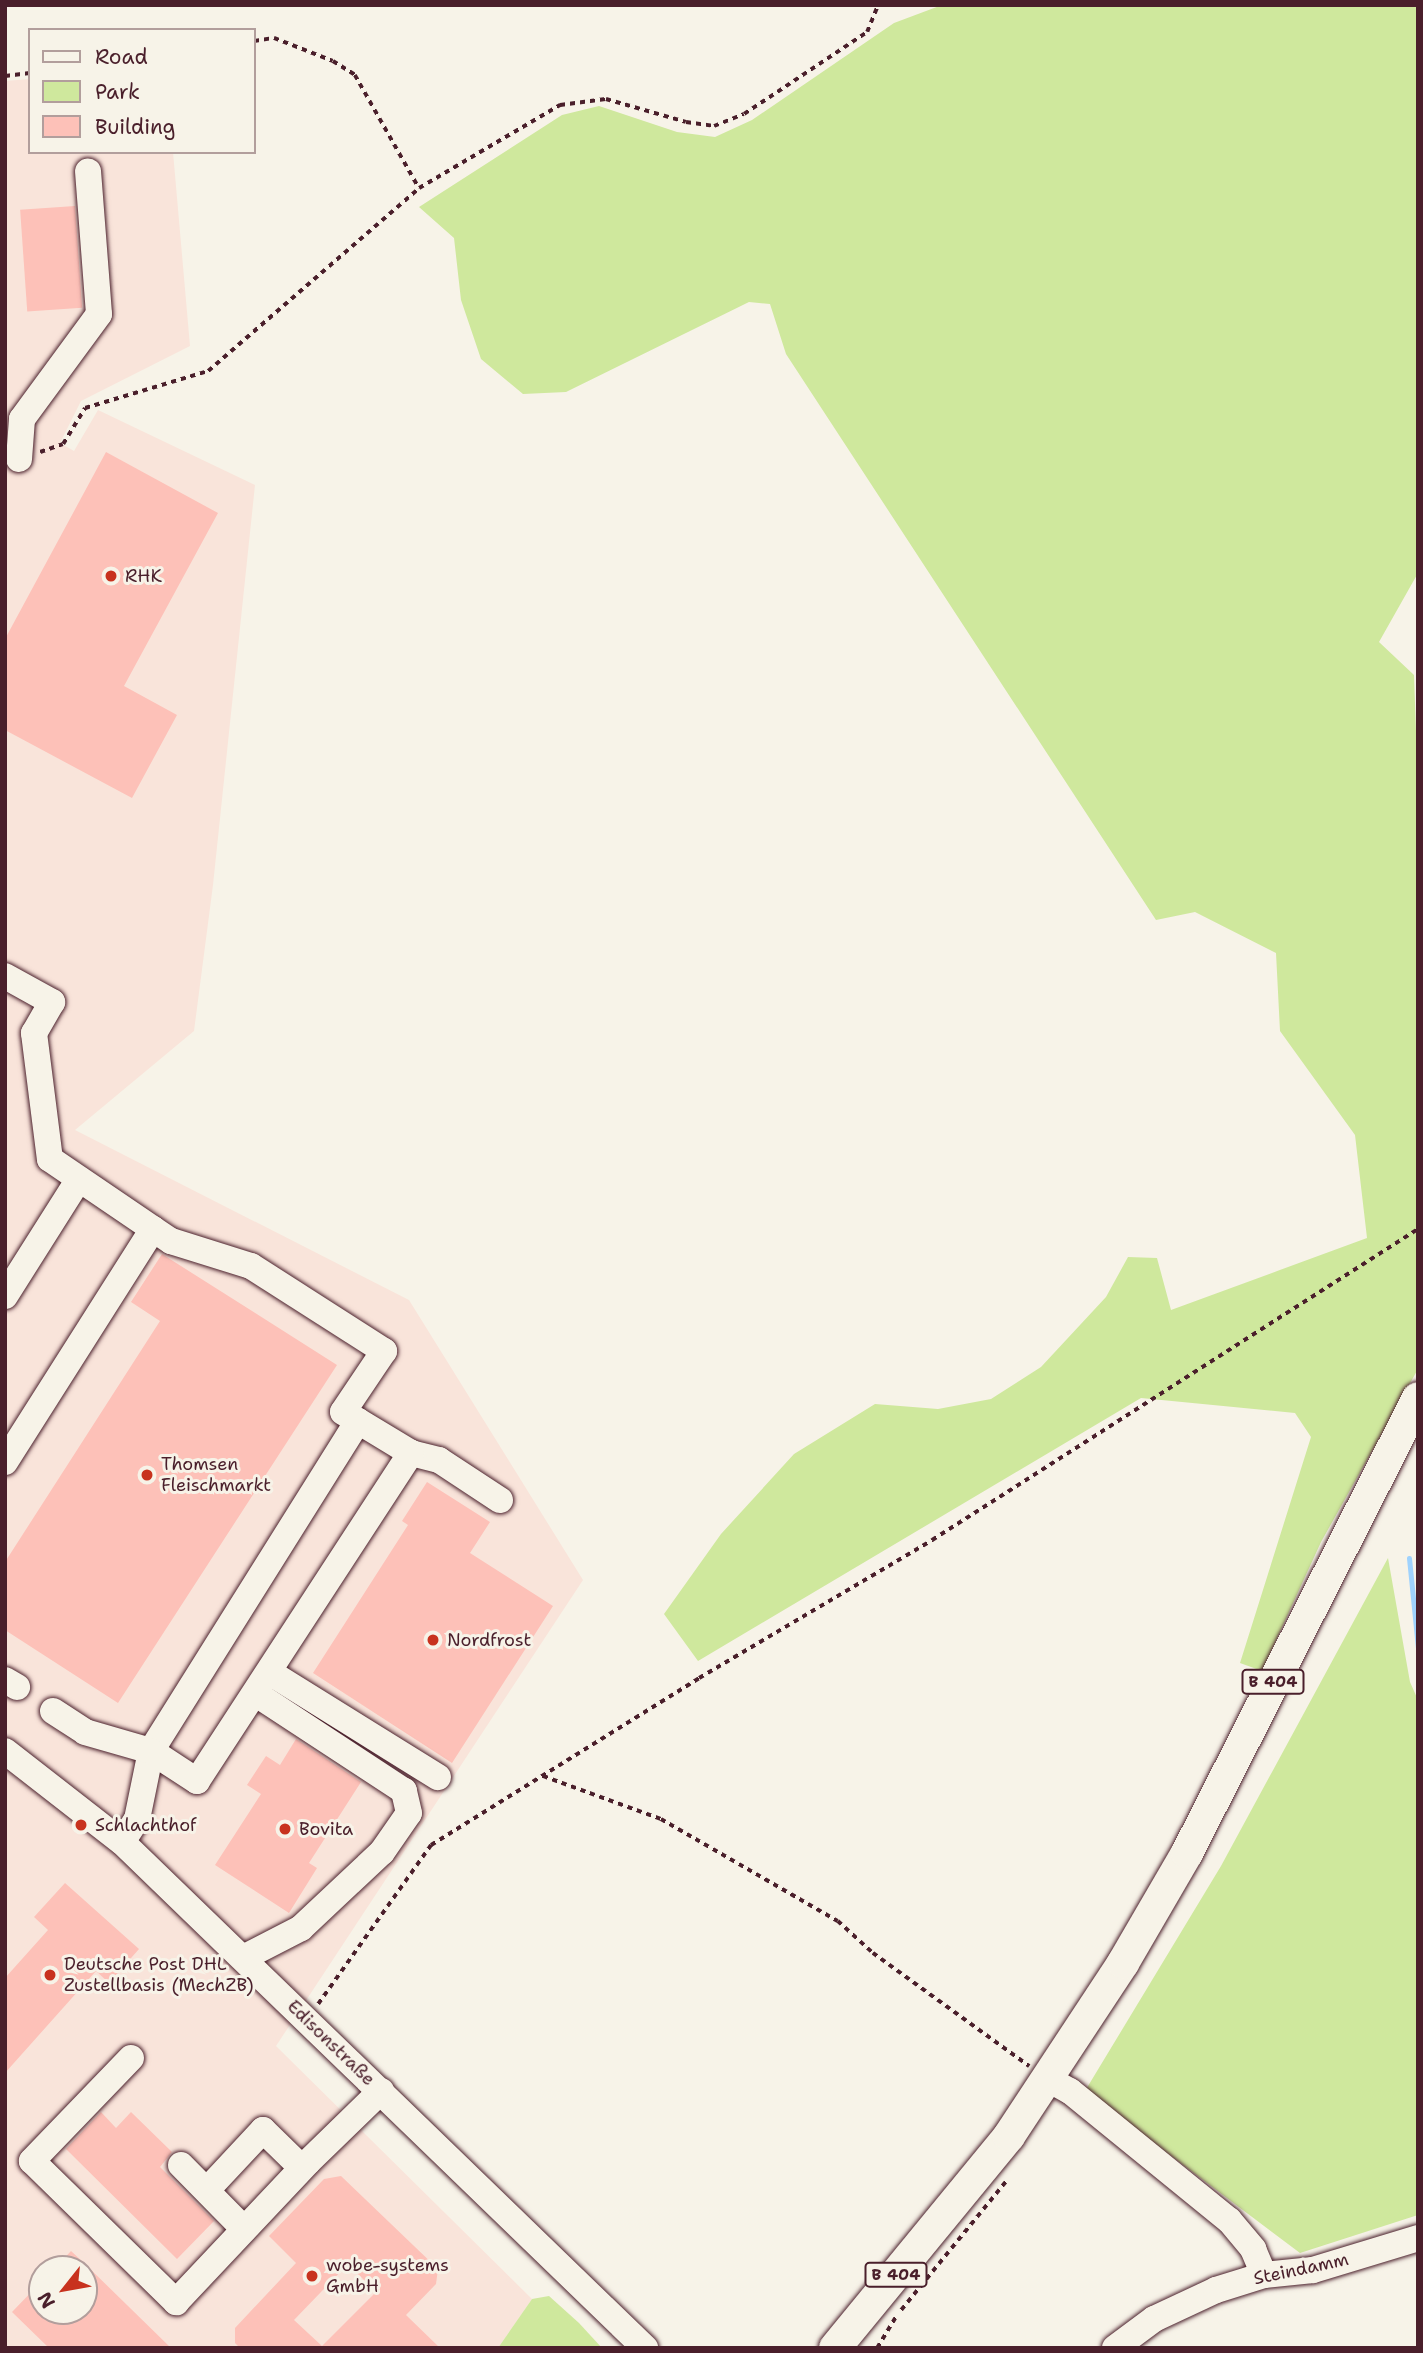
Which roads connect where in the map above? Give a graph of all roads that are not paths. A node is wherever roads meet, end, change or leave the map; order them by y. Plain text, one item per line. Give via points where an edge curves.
1 (88, 171) dead end
2 (10, 459) edge
3 (5, 976) edge
4 (79, 1179) junction
5 (153, 1229) junction
6 (5, 1296) edge
7 (1418, 1398) edge
8 (358, 1420) junction
9 (411, 1453) junction
10 (5, 1462) edge
11 (500, 1500) dead end
12 (262, 1683) junction
13 (53, 1712) dead end
14 (5, 1751) edge
15 (151, 1751) junction
16 (438, 1777) dead end
17 (122, 1842) junction
18 (243, 1958) junction
19 (131, 2057) dead end
20 (1048, 2078) junction
21 (381, 2091) junction
22 (181, 2165) dead end
23 (302, 2168) junction
24 (207, 2190) junction
25 (244, 2229) junction
26 (1418, 2238) edge
27 (1264, 2275) junction
28 (645, 2348) edge
29 (835, 2348) edge
30 (1115, 2348) edge

1 - 2 street via 99,314 22,419
3 - 4 street via 52,1002 34,1033 50,1160
4 - 5 street
4 - 6 street
5 - 8 street via 171,1241 251,1266 383,1351 343,1412
5 - 10 street
7 - 20 main road, B 404 via 1187,1853
8 - 9 street
8 - 15 street
9 - 11 street via 439,1460
9 - 12 street
12 - 15 street via 197,1781
12 - 16 street
12 - 18 street via 404,1791 409,1813 382,1852 301,1928
13 - 15 street via 85,1732
14 - 17 street, Edisonstraße
15 - 17 street via 137,1819
17 - 18 street, Edisonstraße
18 - 21 street, Edisonstraße
19 - 25 street via 33,2161 176,2302
20 - 27 street via 1229,2220 1253,2249
20 - 29 main road, B 404 via 974,2181
21 - 23 street
21 - 28 street, Edisonstraße
22 - 24 street
23 - 24 street via 263,2130
23 - 25 street
24 - 25 street
26 - 27 street, Steindamm via 1312,2270
27 - 30 street, Steindamm via 1177,2307

